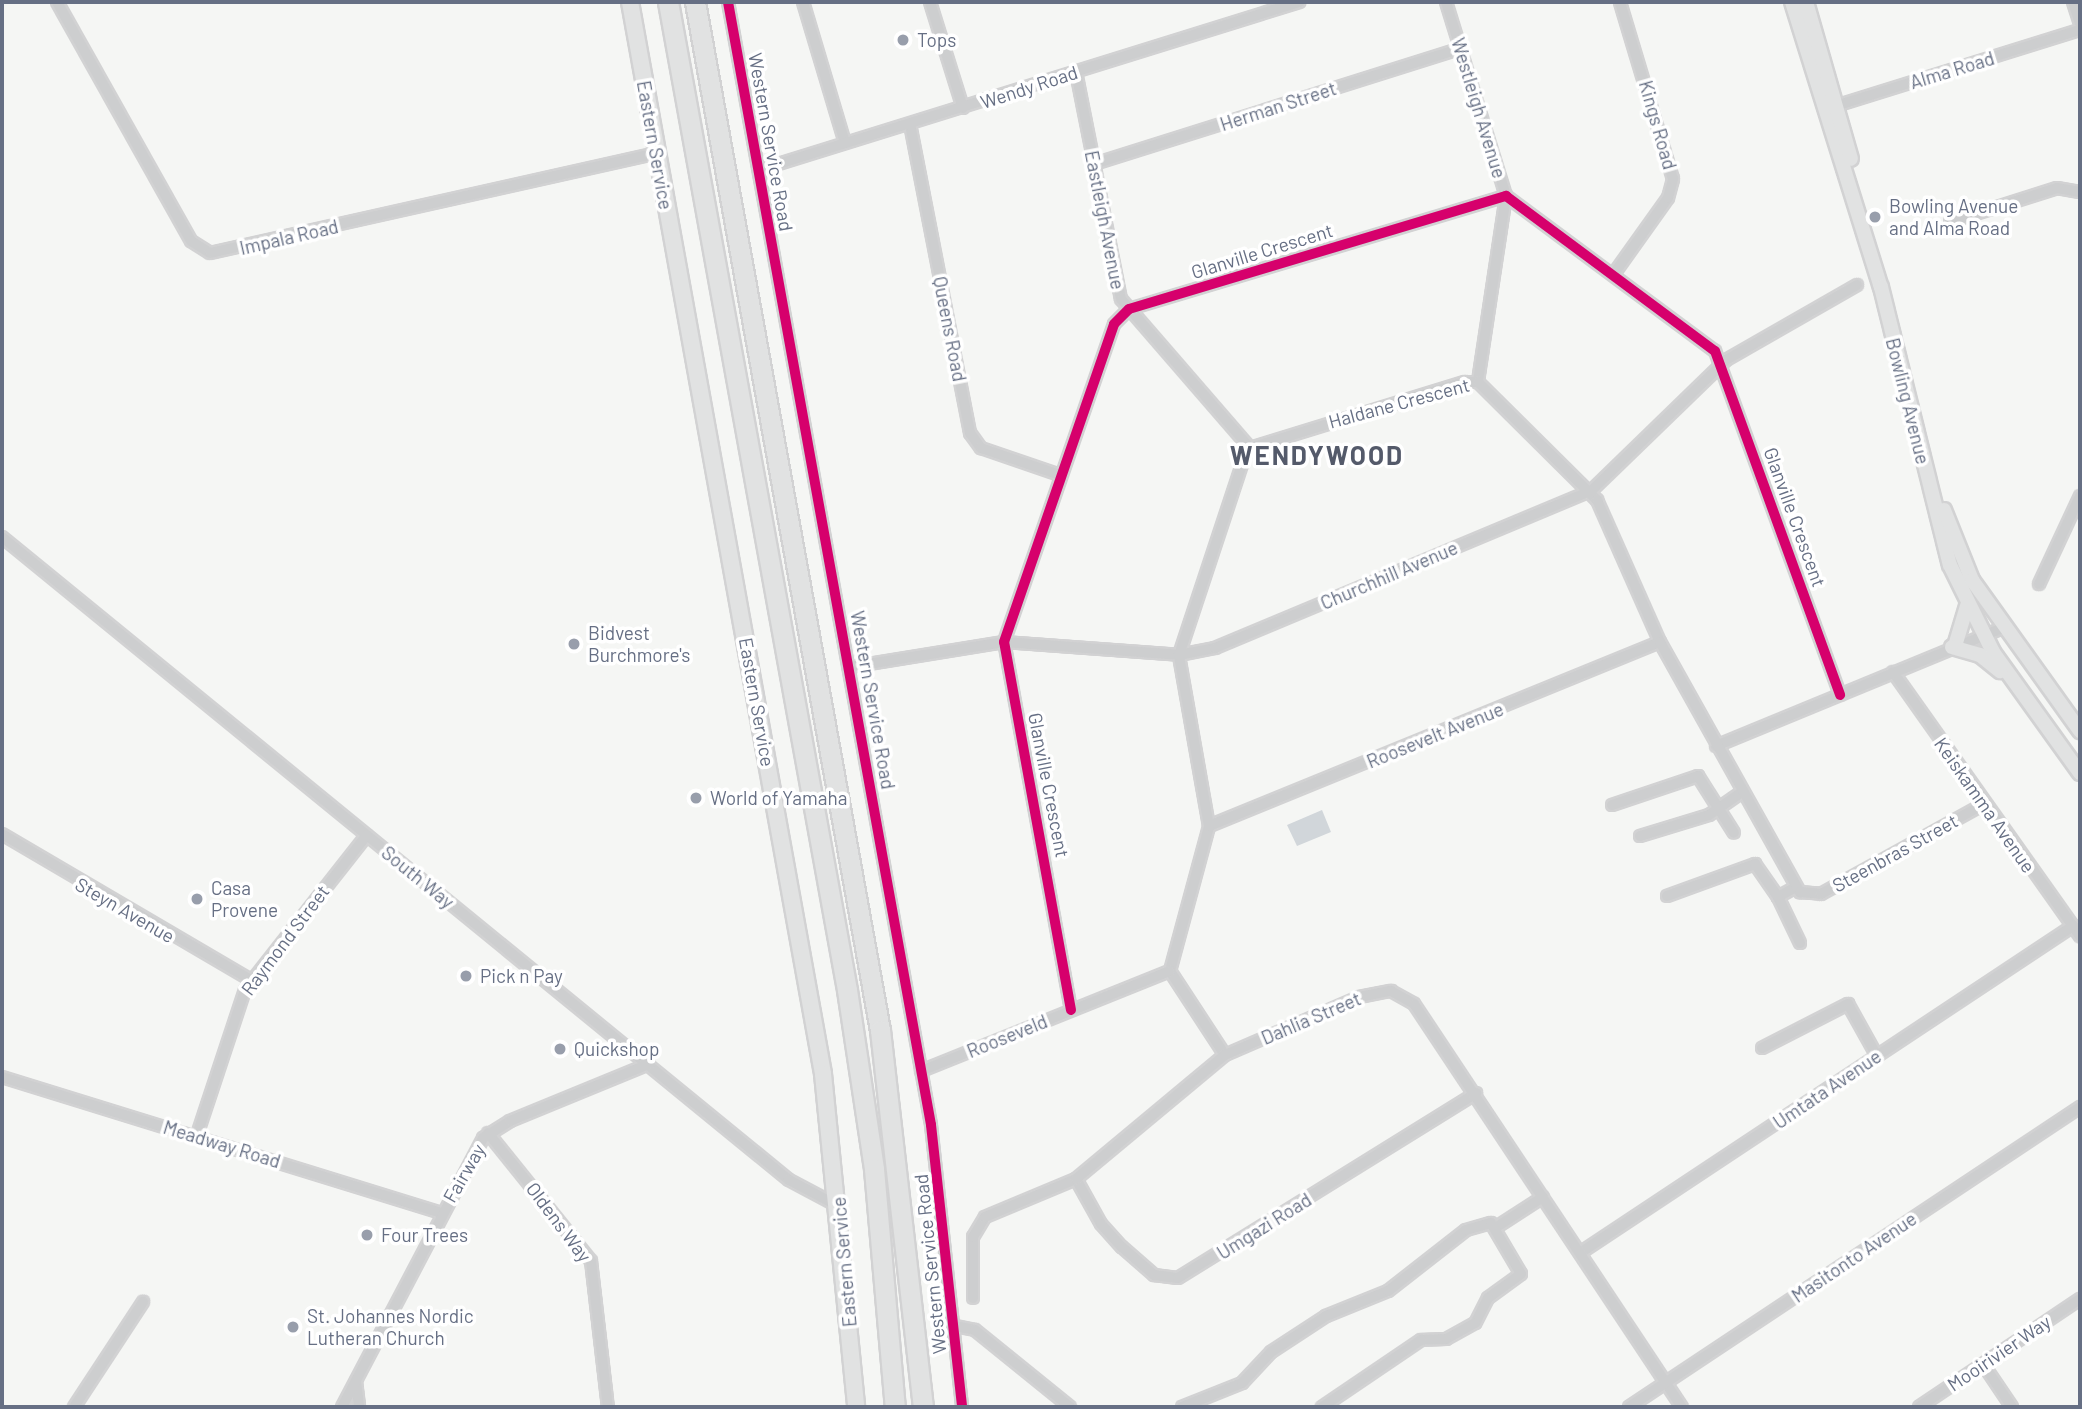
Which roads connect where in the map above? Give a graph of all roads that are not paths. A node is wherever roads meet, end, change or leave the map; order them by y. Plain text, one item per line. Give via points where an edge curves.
1 (57, 2) edge
2 (630, 2) edge
3 (668, 2) edge
4 (695, 2) edge
5 (727, 2) edge
6 (803, 2) edge
7 (930, 2) edge
8 (1299, 2) edge
9 (1446, 2) edge
10 (1620, 2) edge
11 (1792, 2) edge
12 (1806, 2) edge
13 (2073, 2) edge
14 (2080, 24) edge
15 (2080, 30) edge
16 (1461, 48) junction
17 (1076, 72) junction
18 (1830, 107) junction
19 (963, 108) junction
20 (910, 124) junction
21 (845, 144) junction
22 (657, 153) junction
23 (1094, 164) junction
24 (759, 170) junction
25 (2080, 192) edge
26 (1506, 196) junction
27 (1950, 222) dead end
28 (1614, 275) junction
29 (1857, 285) dead end
30 (1129, 309) junction
31 (1722, 363) junction
32 (1478, 382) junction
33 (1250, 448) junction
34 (1060, 475) junction
35 (1591, 491) junction
36 (2080, 496) edge
37 (2, 537) edge
38 (2039, 584) dead end
39 (1967, 606) junction
40 (2005, 628) junction
41 (1983, 636) junction
42 (1004, 642) junction
43 (1660, 642) junction
44 (1954, 646) junction
45 (1179, 655) junction
46 (850, 667) junction
47 (1893, 672) junction
48 (2012, 680) junction
49 (1840, 695) junction
50 (2080, 731) edge
51 (1716, 746) junction
52 (2080, 774) edge
53 (1742, 792) junction
54 (1612, 805) dead end
55 (1982, 805) junction
56 (1721, 808) junction
57 (1209, 826) junction
58 (1734, 833) dead end
59 (2, 834) edge
60 (367, 835) junction
61 (1640, 836) dead end
62 (1796, 887) junction
63 (1667, 896) dead end
64 (1806, 896) joint
65 (1778, 897) junction
66 (2077, 931) edge
67 (1800, 943) dead end
68 (1170, 971) junction
69 (251, 980) junction
70 (1071, 1010) junction
71 (1762, 1048) dead end
72 (1225, 1055) junction
73 (1877, 1056) junction
74 (649, 1064) junction
75 (921, 1071) junction
76 (2, 1077) edge
77 (1476, 1094) junction
78 (2080, 1107) edge
79 (488, 1133) junction
80 (197, 1135) junction
81 (1076, 1179) junction
82 (1543, 1198) junction
83 (840, 1207) junction
84 (441, 1213) junction
85 (1495, 1228) junction
86 (1580, 1253) junction
87 (973, 1298) dead end
88 (2080, 1299) edge
89 (143, 1302) dead end
90 (955, 1326) junction
91 (1983, 1364) junction
92 (356, 1381) junction
93 (1666, 1382) junction
94 (74, 1407) edge
95 (342, 1407) edge
96 (359, 1407) edge
97 (608, 1407) edge
98 (856, 1407) edge
99 (895, 1407) edge
100 (923, 1407) edge
101 (962, 1407) edge
102 (1070, 1407) edge
103 (1182, 1407) edge
104 (1322, 1407) edge
105 (1629, 1407) edge
106 (1682, 1407) edge
107 (1919, 1407) edge
108 (2012, 1407) edge

1 - 22 street, Impala Road via 191,242 210,253
2 - 22 main road, Eastern Service
3 - 99 highway via 852,1017 882,1240
4 - 100 highway via 880,1030
5 - 24 street, Western Service Road
6 - 21 street
7 - 19 street
8 - 17 street, Wendy Road
9 - 16 street, Westleigh Avenue
10 - 28 street, Kings Road via 1673,179 1668,198
11 - 18 main road, Bowling Avenue
12 - 18 main road, Bowling Avenue
13 - 14 street
15 - 18 street, Alma Road
16 - 23 street, Herman Street
16 - 26 street, Westleigh Avenue
17 - 19 street, Wendy Road
17 - 23 street, Eastleigh Avenue
18 - 39 main road, Bowling Avenue via 1941,532
18 - 40 main road, Bowling Avenue via 1938,492 1964,565
19 - 20 street, Wendy Road
20 - 21 street, Wendy Road
20 - 34 street, Queens Road via 970,433 981,448
21 - 24 street, Wendy Road
22 - 83 main road, Eastern Service via 808,984
23 - 30 street, Eastleigh Avenue via 1115,280
24 - 46 street, Western Service Road
25 - 27 street via 2057,188
26 - 28 street, Glanville Crescent
26 - 30 street, Glanville Crescent
26 - 32 street, Westleigh Avenue
28 - 31 street, Glanville Crescent via 1709,346
29 - 31 street, Churchhill Avenue
30 - 33 street, Eastleigh Avenue
30 - 34 street, Glanville Crescent via 1114,324
31 - 35 street, Churchhill Avenue
31 - 49 street, Glanville Crescent
32 - 33 street, Haldane Crescent
32 - 35 street, Haldane Crescent
33 - 45 street
34 - 42 street, Glanville Crescent
35 - 43 street, Haldane Crescent
35 - 45 street, Churchhill Avenue via 1215,648
36 - 38 street
37 - 60 street, South Way
39 - 41 main road, Bowling Avenue
39 - 44 main road
40 - 41 street
40 - 50 main road, Bowling Avenue
41 - 44 street
41 - 48 main road, Bowling Avenue
42 - 45 street, Churchhill Avenue
42 - 46 street, Churchhill Avenue
42 - 70 street, Glanville Crescent
43 - 51 street, Haldane Crescent
43 - 57 street, Roosevelt Avenue
44 - 47 street
44 - 48 main road via 1980,655
45 - 57 street
46 - 75 street, Western Service Road
47 - 49 street
47 - 55 street, Keiskamma Avenue
48 - 52 main road, Bowling Avenue
49 - 51 street
51 - 53 street, Haldane Crescent
53 - 56 street
53 - 62 street, Haldane Crescent
54 - 56 street via 1691,775 1707,781
55 - 64 street, Steenbras Street via 1821,894
55 - 66 street, Keiskamma Avenue
56 - 58 street
56 - 61 street
57 - 68 street
59 - 69 street, Steyn Avenue
60 - 69 street, Raymond Street
60 - 74 street, South Way
62 - 64 street, Haldane Crescent
62 - 65 street
63 - 65 street via 1755,864
65 - 67 street
66 - 73 street, Umtata Avenue
68 - 70 street, Rooseveld
68 - 72 street
69 - 80 street, Raymond Street
70 - 75 street, Rooseveld
71 - 73 street via 1848,1004
72 - 77 street, Dahlia Street via 1359,996 1391,991 1415,1004
72 - 81 street, Dahlia Street
73 - 86 street, Umtata Avenue
74 - 79 street, Fairway
74 - 83 street, South Way via 804,1192
75 - 90 street, Western Service Road
76 - 80 street, Meadway Road
77 - 81 street, Umgazi Road via 1178,1278 1154,1275 1122,1247 1101,1224
77 - 82 street, Dahlia Street
78 - 93 street, Masitonto Avenue
79 - 84 street, Fairway
79 - 97 street, Oldens Way via 591,1261
80 - 84 street, Meadway Road
81 - 87 street, Dahlia Street via 981,1220 973,1237
82 - 85 street
82 - 86 street, Dahlia Street
83 - 98 main road, Eastern Service
84 - 92 street, Fairway
85 - 103 street via 1486,1220 1477,1223 1393,1289 1326,1316 1271,1352 1242,1382
85 - 104 street via 1523,1271 1488,1298 1478,1320 1446,1339 1418,1341
86 - 93 street, Dahlia Street
88 - 91 street, Mooirivier Way
89 - 94 street
90 - 101 street, Western Service Road
90 - 102 street via 975,1330
91 - 107 street, Mooirivier Way
91 - 108 street
92 - 95 street, Fairway
92 - 96 street
93 - 105 street, Masitonto Avenue
93 - 106 street, Dahlia Street

